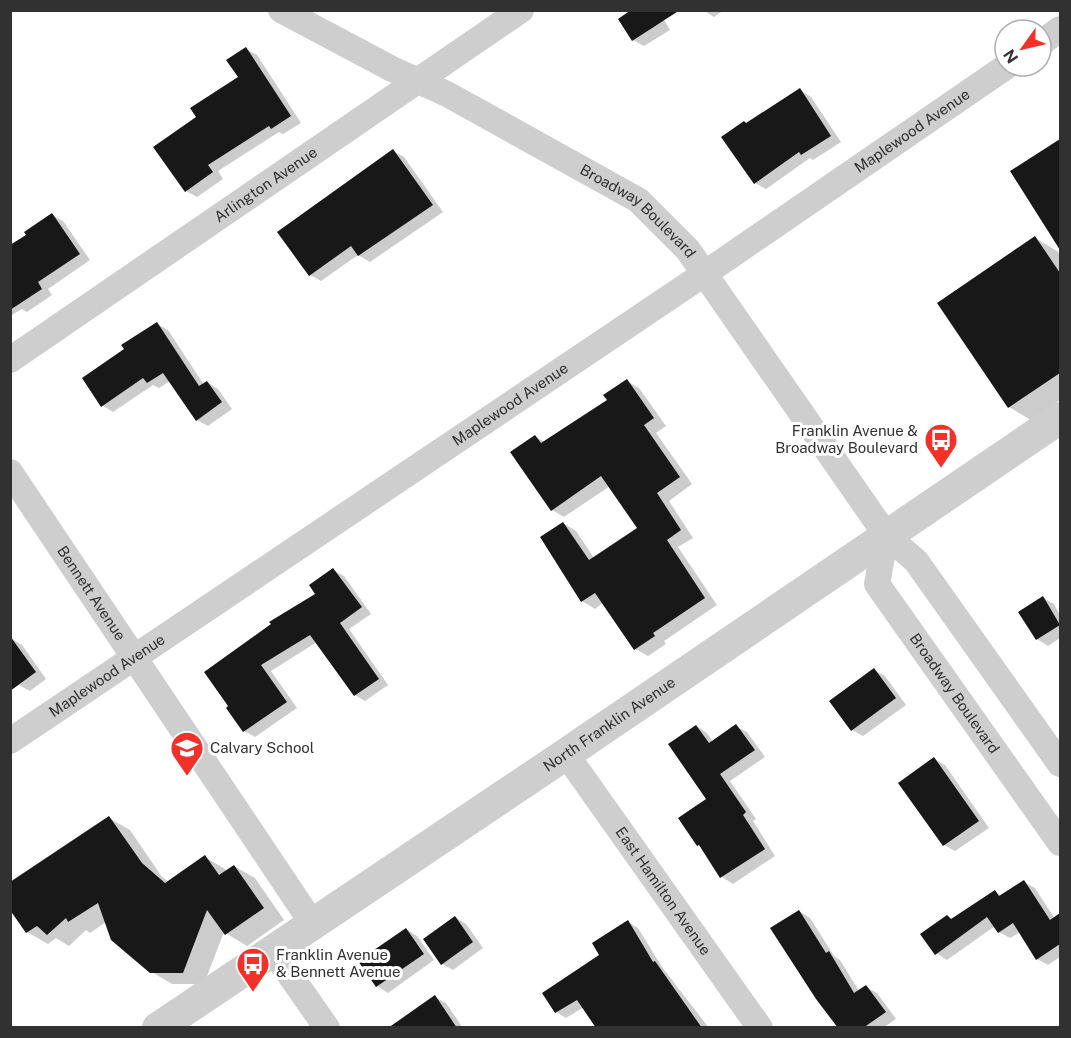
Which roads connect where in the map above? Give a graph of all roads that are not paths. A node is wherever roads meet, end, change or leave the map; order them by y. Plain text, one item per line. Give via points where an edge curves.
1 (281, 10) edge
2 (521, 10) edge
3 (993, 76) edge
4 (417, 81) junction
5 (704, 274) junction
6 (10, 360) edge
7 (1060, 418) edge
8 (10, 472) edge
9 (886, 535) junction
10 (134, 657) junction
11 (10, 741) edge
12 (566, 754) junction
13 (1060, 764) edge
14 (1060, 843) edge
15 (312, 923) junction
16 (273, 951) junction
17 (158, 1028) edge
18 (327, 1028) edge
19 (760, 1028) edge

1 - 4 street, Broadway Boulevard
2 - 4 street, Arlington Avenue
3 - 5 street, Maplewood Avenue
4 - 5 street, Broadway Boulevard via 638,200 688,250
4 - 6 street, Arlington Avenue
5 - 9 street, Broadway Boulevard
5 - 10 street, Maplewood Avenue
7 - 9 street, North Franklin Avenue
8 - 10 street, Bennett Avenue
9 - 12 street, North Franklin Avenue
9 - 13 street, Broadway Boulevard via 916,561
9 - 14 street, Broadway Boulevard via 877,584
10 - 11 street, Maplewood Avenue
10 - 15 street, Bennett Avenue
12 - 15 street, North Franklin Avenue
12 - 19 street, East Hamilton Avenue
15 - 16 street, North Franklin Avenue
16 - 17 street, North Franklin Avenue
16 - 18 street

